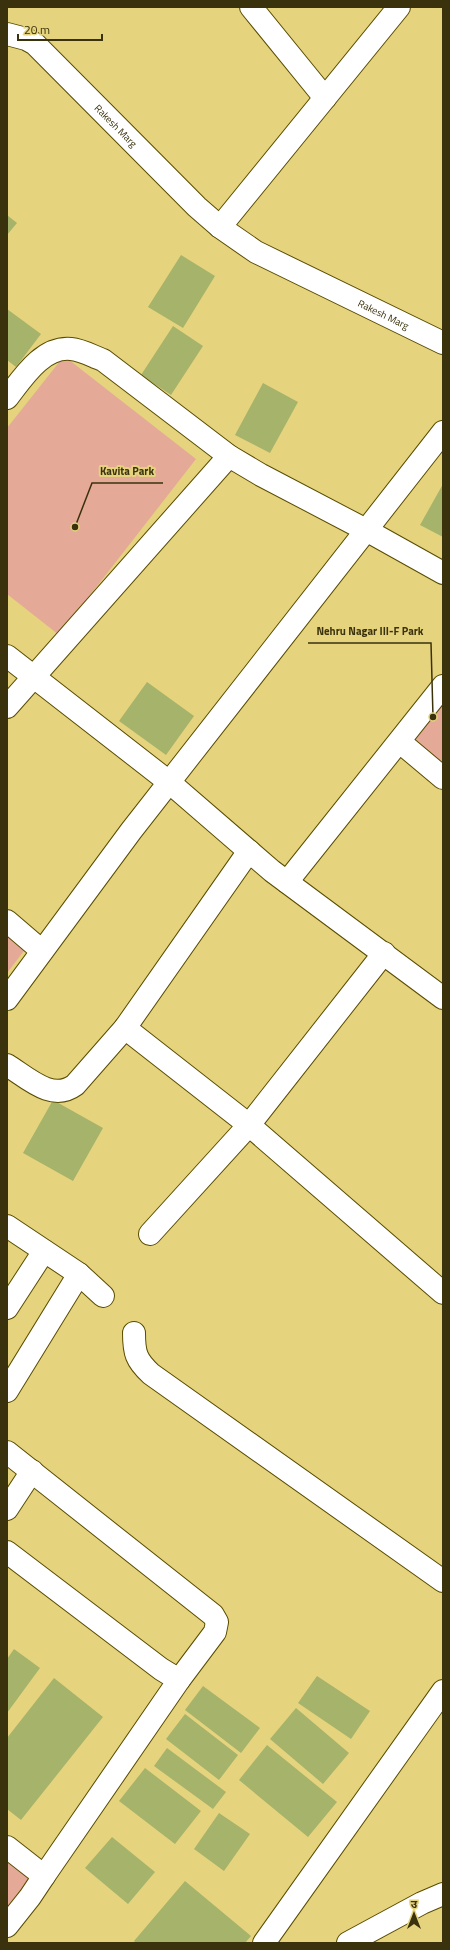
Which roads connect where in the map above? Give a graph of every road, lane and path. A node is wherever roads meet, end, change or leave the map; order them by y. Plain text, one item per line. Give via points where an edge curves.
1 (251, 7) edge
2 (399, 7) edge
3 (7, 34) edge
4 (325, 98) junction
5 (220, 227) junction
6 (443, 343) edge
7 (7, 398) edge
8 (443, 432) edge
9 (229, 456) junction
10 (366, 530) junction
11 (443, 573) edge
12 (7, 656) edge
13 (34, 677) junction
14 (443, 686) edge
15 (7, 707) edge
16 (400, 742) junction
17 (443, 778) edge
18 (169, 782) junction
19 (249, 851) junction
20 (287, 882) junction
21 (7, 921) edge
22 (42, 951) junction
23 (384, 953) junction
24 (443, 998) edge
25 (7, 999) edge
26 (125, 1028) junction
27 (7, 1065) edge
28 (250, 1125) junction
29 (7, 1226) edge
30 (150, 1234) dead end
31 (44, 1250) junction
32 (79, 1274) junction
33 (443, 1293) edge
34 (102, 1296) dead end
35 (7, 1308) edge
36 (134, 1333) dead end
37 (7, 1391) edge
38 (7, 1452) edge
39 (32, 1471) junction
40 (7, 1509) edge
41 (7, 1552) edge
42 (443, 1581) edge
43 (179, 1680) junction
44 (443, 1691) edge
45 (7, 1846) edge
46 (44, 1876) junction
47 (443, 1894) edge
48 (7, 1926) edge
49 (264, 1943) edge
50 (348, 1943) edge

1 - 4 street
2 - 4 street
3 - 5 street, Rakesh Marg via 35,44
4 - 5 street
5 - 6 street, Rakesh Marg via 256,252
7 - 9 street via 42,358 56,351 69,349 84,352 102,360
8 - 10 street
9 - 10 street
9 - 13 street
10 - 11 street
10 - 18 street
12 - 13 street
13 - 15 street
13 - 18 street
14 - 16 street
16 - 17 street
16 - 20 street
18 - 19 street
18 - 22 street
19 - 20 street
19 - 26 street
20 - 23 street
21 - 22 street
22 - 25 street
23 - 24 street
23 - 28 street
26 - 27 street via 81,1080 68,1090 47,1090
26 - 28 street
28 - 30 street
28 - 33 street
29 - 31 street
31 - 32 street
31 - 35 street
32 - 34 street
32 - 37 street
36 - 42 street via 134,1350 139,1363 151,1374
38 - 39 street
39 - 40 street
39 - 43 street via 214,1615 217,1622 215,1632
41 - 43 street
43 - 46 street
44 - 49 street
45 - 46 street
46 - 48 street
47 - 50 street

